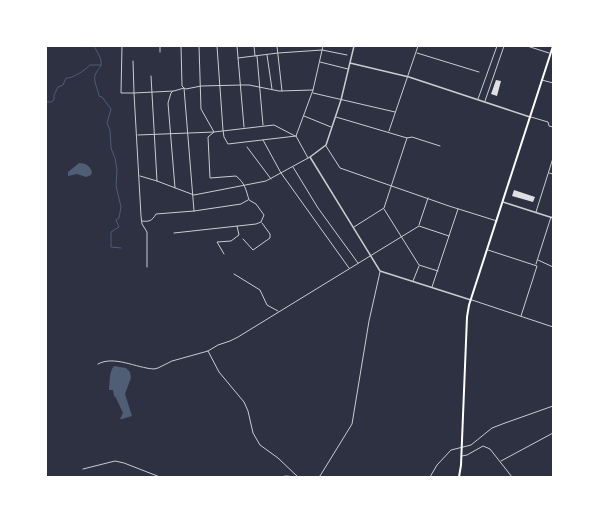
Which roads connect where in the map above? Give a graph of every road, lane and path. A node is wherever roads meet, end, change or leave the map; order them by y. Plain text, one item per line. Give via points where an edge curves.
1 (122, 46) edge
2 (160, 46) edge
3 (181, 46) edge
4 (199, 46) edge
5 (218, 46) edge
6 (237, 46) edge
7 (254, 46) edge
8 (277, 46) edge
9 (307, 46) edge
10 (323, 46) edge
11 (354, 46) edge
12 (418, 46) edge
13 (497, 46) edge
14 (504, 46) edge
15 (527, 46) edge
16 (553, 46) edge
17 (308, 50) junction
18 (322, 50) junction
19 (160, 52) dead end
20 (278, 53) junction
21 (416, 53) junction
22 (551, 53) edge
23 (267, 55) junction
24 (347, 55) dead end
25 (256, 56) junction
26 (238, 58) junction
27 (133, 61) dead end
28 (320, 62) junction
29 (350, 63) junction
30 (349, 69) junction
31 (479, 72) dead end
32 (151, 76) dead end
33 (409, 77) junction
34 (542, 80) junction
35 (553, 83) edge
36 (220, 85) junction
37 (241, 85) junction
38 (201, 86) junction
39 (260, 87) junction
40 (184, 88) junction
41 (272, 90) junction
42 (313, 90) junction
43 (174, 91) junction
44 (282, 91) junction
45 (151, 92) junction
46 (134, 93) junction
47 (312, 93) junction
48 (478, 99) junction
49 (342, 100) junction
50 (485, 101) junction
51 (396, 112) junction
52 (303, 116) junction
53 (336, 117) junction
54 (530, 117) junction
55 (263, 126) junction
56 (553, 127) edge
57 (244, 128) junction
58 (332, 128) junction
59 (223, 130) junction
60 (186, 132) junction
61 (214, 132) junction
62 (389, 132) junction
63 (154, 134) junction
64 (170, 134) junction
65 (136, 135) junction
66 (296, 136) junction
67 (407, 138) junction
68 (263, 140) junction
69 (326, 146) junction
70 (440, 146) dead end
71 (247, 147) dead end
72 (309, 158) junction
73 (553, 158) edge
74 (293, 167) junction
75 (281, 173) junction
76 (548, 173) junction
77 (553, 174) edge
78 (139, 176) junction
79 (271, 179) junction
80 (157, 181) junction
81 (245, 185) junction
82 (391, 185) junction
83 (175, 188) junction
84 (192, 193) junction
85 (428, 198) junction
86 (249, 200) junction
87 (503, 202) junction
88 (384, 208) junction
89 (458, 209) junction
90 (194, 211) junction
91 (536, 212) junction
92 (552, 217) edge
93 (142, 220) junction
94 (497, 221) junction
95 (261, 222) junction
96 (237, 226) junction
97 (419, 226) junction
98 (353, 227) junction
99 (174, 233) dead end
100 (401, 236) junction
101 (449, 236) junction
102 (243, 239) dead end
103 (488, 250) junction
104 (224, 254) dead end
105 (370, 256) junction
106 (537, 260) junction
107 (358, 263) junction
108 (536, 264) junction
109 (419, 265) junction
110 (147, 267) dead end
111 (553, 267) edge
112 (349, 268) junction
113 (438, 270) junction
114 (380, 271) junction
115 (234, 274) dead end
116 (413, 281) junction
117 (432, 287) junction
118 (471, 300) junction
119 (279, 311) junction
120 (521, 316) junction
121 (553, 327) edge
122 (208, 351) junction
123 (98, 364) dead end
124 (553, 406) edge
125 (553, 433) edge
126 (462, 456) junction
127 (500, 462) junction
128 (83, 469) dead end
129 (160, 477) edge
130 (280, 477) edge
131 (297, 477) edge
132 (320, 477) edge
133 (430, 477) edge
134 (459, 477) edge
135 (512, 477) edge

1 - 46 street via 121,93
2 - 19 street
3 - 40 street
4 - 38 street
5 - 36 street
6 - 26 street
7 - 25 street
8 - 20 street
9 - 17 street
10 - 18 street
11 - 29 street
12 - 21 street
13 - 48 street
14 - 50 street
15 - 22 street
16 - 22 main road
17 - 18 street
17 - 20 street
18 - 24 street
18 - 28 street
20 - 23 street
20 - 44 street
21 - 31 street
21 - 33 street
22 - 34 main road
23 - 25 street
23 - 41 street
25 - 26 street
25 - 39 street
26 - 37 street
27 - 46 street
28 - 30 street
28 - 42 street
29 - 30 street
29 - 33 street
30 - 49 street
32 - 45 street
33 - 48 street
33 - 51 street
34 - 35 street
34 - 54 main road
36 - 37 street
36 - 38 street
36 - 59 street
37 - 39 street
37 - 57 street
38 - 40 street
38 - 61 street via 201,109
39 - 41 street
39 - 55 street
40 - 43 street
40 - 60 street
41 - 44 street
42 - 44 street
42 - 47 street
43 - 45 street
43 - 64 street via 168,103
45 - 46 street
45 - 63 street
46 - 65 street
47 - 49 street
47 - 52 street
48 - 50 street
49 - 51 street
49 - 53 street
50 - 54 street
51 - 62 street
52 - 58 street
52 - 66 street
53 - 58 street
53 - 62 street
54 - 56 street via 548,122 549,126
54 - 87 main road
55 - 57 street
55 - 66 street via 274,125
57 - 59 street
58 - 69 street
59 - 61 street
59 - 68 street via 228,144
60 - 61 street
60 - 64 street
60 - 84 street
61 - 81 street via 208,137 210,178 236,176
62 - 67 street
63 - 64 street
63 - 65 street
63 - 80 street
64 - 83 street
65 - 78 street
66 - 68 street
66 - 72 street
67 - 70 street via 412,137
67 - 82 street
68 - 75 street
69 - 72 street
69 - 82 street via 340,168
71 - 79 street
72 - 74 street
72 - 98 street
73 - 76 street
74 - 75 street
74 - 107 street via 318,208
75 - 79 street
75 - 112 street
76 - 77 street
76 - 91 street
78 - 80 street
78 - 93 street
79 - 81 street
80 - 83 street
81 - 84 street via 194,195
81 - 86 street
82 - 85 street
82 - 88 street
83 - 84 street
84 - 90 street
85 - 89 street
85 - 97 street
86 - 90 street via 241,204
86 - 95 street via 256,204 264,215
87 - 91 street
87 - 94 main road
88 - 98 street
88 - 100 street
89 - 94 street
89 - 101 street
90 - 93 street via 156,214 148,222
91 - 92 street
92 - 106 street
93 - 110 street via 147,232
94 - 103 main road
95 - 96 street
95 - 102 street via 270,238 253,250
96 - 99 street
96 - 104 street via 239,235 231,240 217,242
97 - 100 street
97 - 101 street
98 - 105 street
100 - 105 street
100 - 109 street
101 - 113 street
103 - 108 street
103 - 118 main road
105 - 107 street
105 - 114 street
106 - 108 street
106 - 111 street
107 - 112 street
108 - 120 street
109 - 113 street
109 - 116 street
112 - 119 street
113 - 117 street
114 - 116 street
114 - 132 street via 352,424
115 - 119 street via 260,290 267,305
116 - 117 street
117 - 118 street
118 - 120 street
118 - 126 main road via 467,317
119 - 122 street via 238,337
120 - 121 street
122 - 123 street via 154,369 105,361
122 - 131 street via 219,372 244,402 253,433 260,445
124 - 133 street via 505,422 492,428 471,445 453,449 437,465
125 - 127 street
126 - 127 street via 483,446 490,449
126 - 134 main road
127 - 135 street
128 - 129 street via 115,461
130 - 131 street

